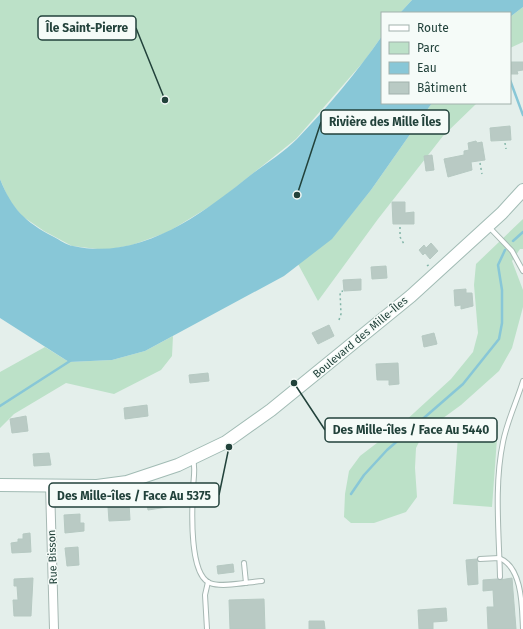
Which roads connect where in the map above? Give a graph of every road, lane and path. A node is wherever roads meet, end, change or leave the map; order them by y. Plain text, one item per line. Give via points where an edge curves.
1 (505, 143) dead end
2 (506, 149) dead end
3 (480, 163) dead end
4 (482, 174) dead end
5 (523, 190) edge
6 (523, 197) edge
7 (502, 213) junction
8 (487, 226) junction
9 (400, 228) dead end
10 (404, 244) dead end
11 (523, 271) edge
12 (344, 291) dead end
13 (339, 320) dead end
14 (523, 381) edge
15 (193, 459) junction
16 (0, 485) edge
17 (50, 485) junction
18 (480, 558) dead end
19 (499, 558) junction
20 (244, 563) dead end
21 (500, 576) dead end
22 (208, 582) junction
23 (262, 582) dead end
24 (246, 583) junction
25 (54, 629) edge
26 (207, 629) edge
27 (523, 629) edge

1 - 2 path
3 - 4 path
5 - 7 street, Boulevard des Mille-Îles
6 - 7 street, Boulevard des Mille-Îles
7 - 8 street, Boulevard des Mille-Îles
8 - 11 lane via 512,251
8 - 15 street, Boulevard des Mille-Îles via 411,296 276,406 234,438
9 - 10 path via 400,237
12 - 13 path via 340,292
14 - 19 lane via 502,451
15 - 17 street, Boulevard des Mille-Îles via 127,482 97,486
15 - 22 lane via 194,549 199,571
16 - 17 street, Boulevard des Mille-Îles
17 - 25 street, Rue Bisson
18 - 19 lane
19 - 21 lane
19 - 27 lane via 509,565 519,586
20 - 24 lane
22 - 24 lane
22 - 26 lane
23 - 24 lane

